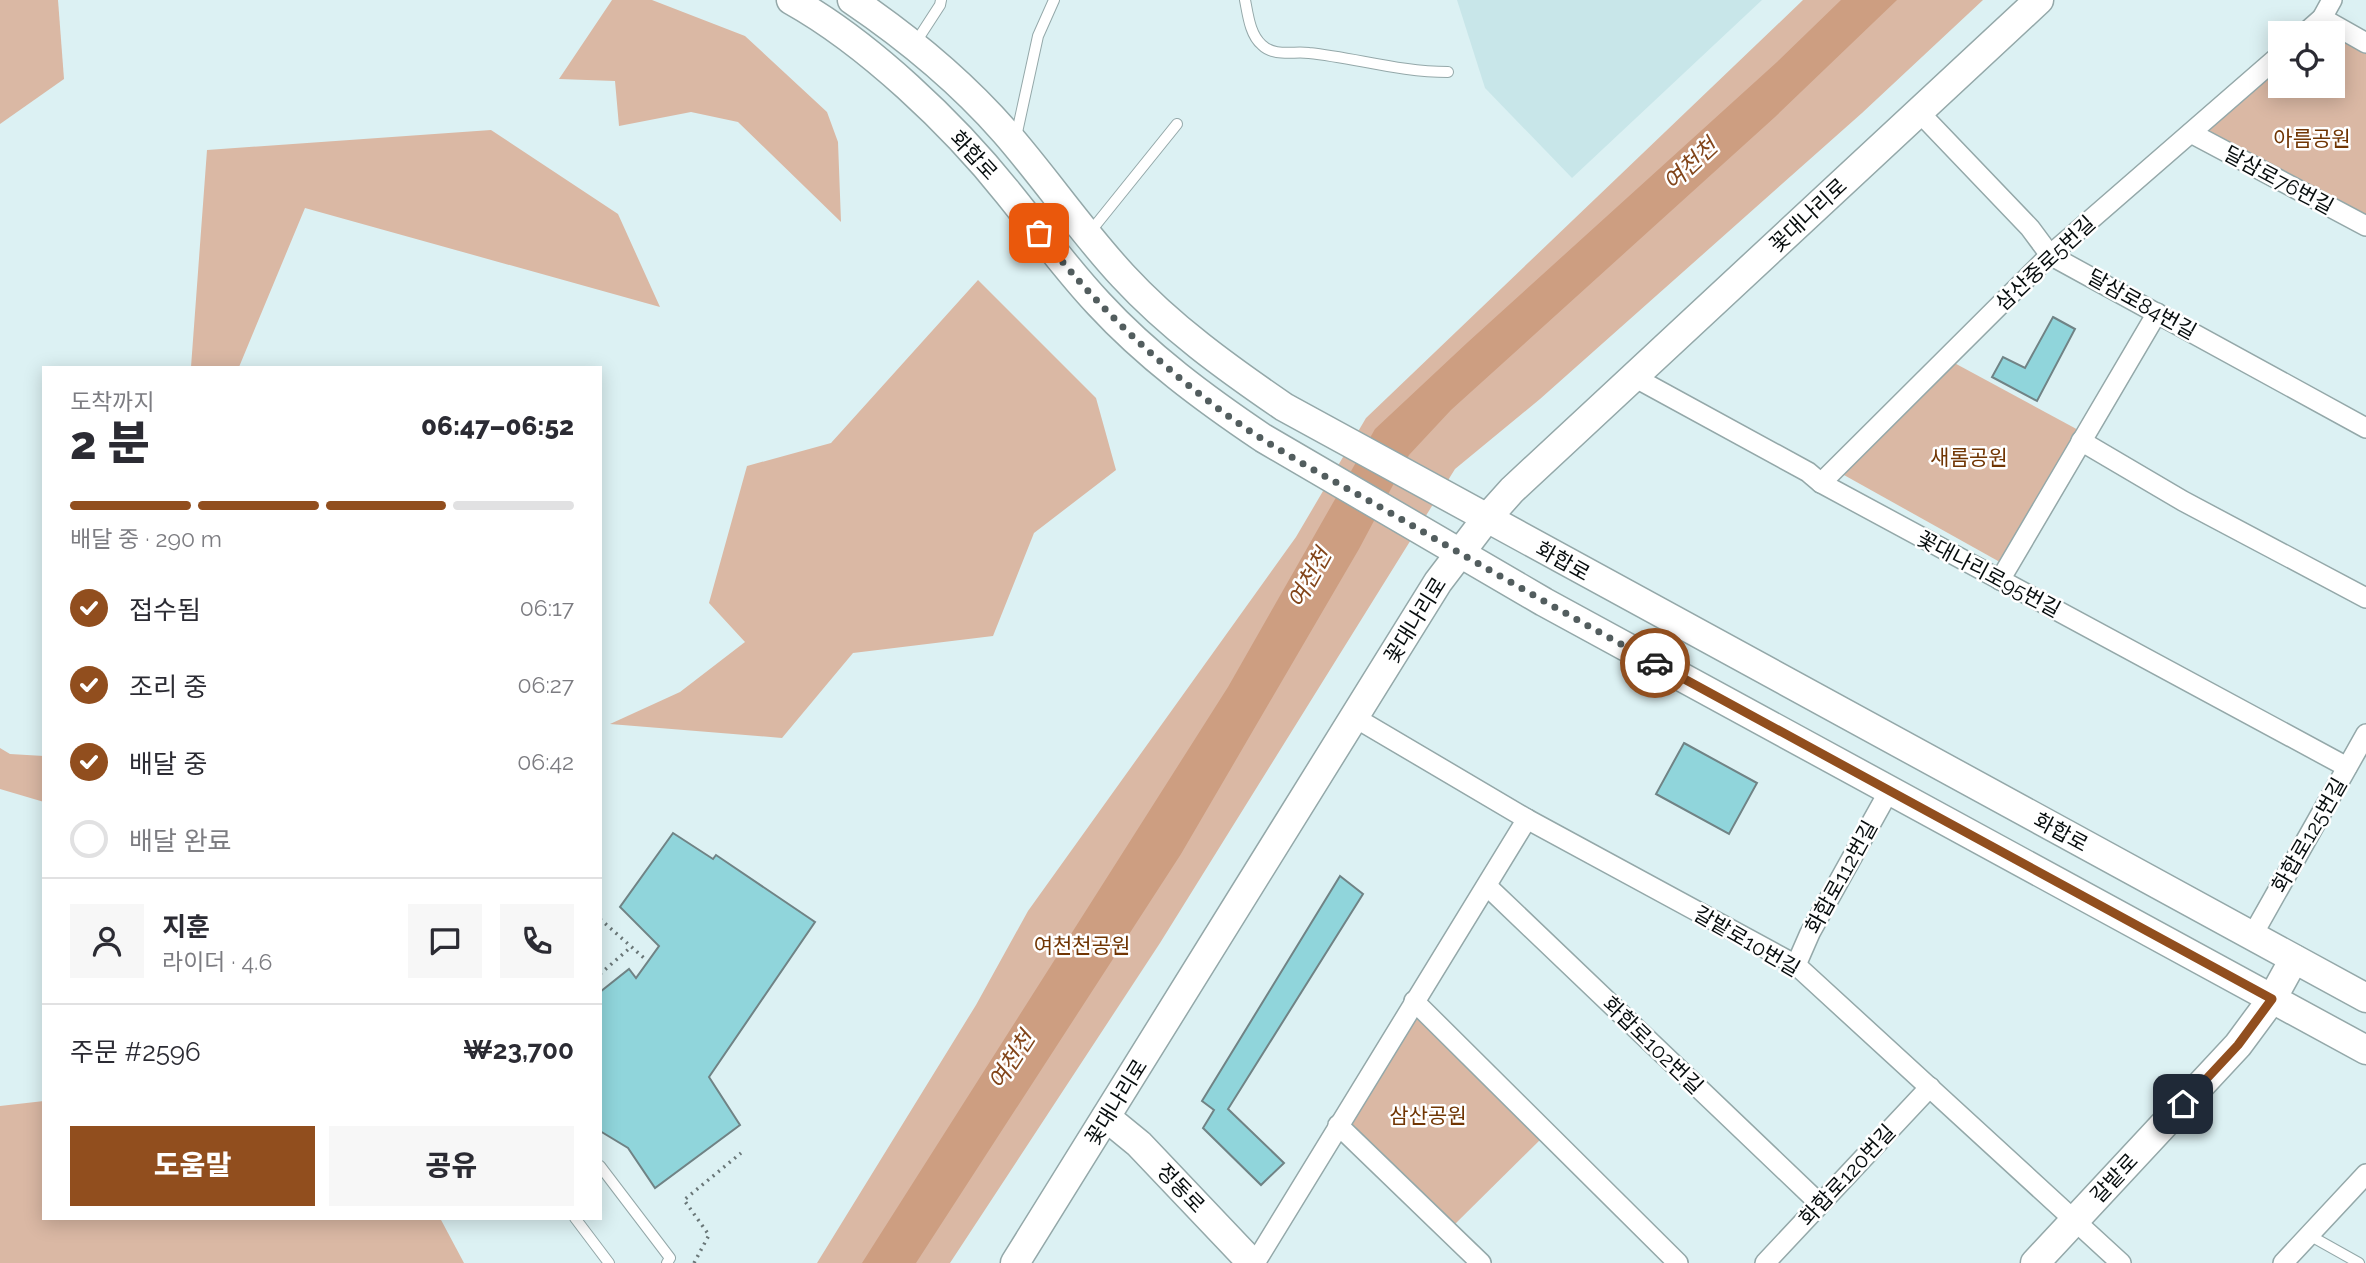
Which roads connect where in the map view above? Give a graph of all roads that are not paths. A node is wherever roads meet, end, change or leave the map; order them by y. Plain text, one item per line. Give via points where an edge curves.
1 (791, 0) edge
2 (852, 0) edge
3 (941, 0) edge
4 (1054, 0) edge
5 (1245, 0) edge
6 (2039, 0) edge
7 (2332, 0) edge
8 (2322, 18) junction
9 (2319, 21) edge
10 (2366, 43) edge
11 (914, 46) junction
12 (2268, 66) edge
13 (1448, 72) dead end
14 (1919, 112) junction
15 (1177, 124) dead end
16 (2191, 133) junction
17 (1015, 144) junction
18 (2366, 226) edge
19 (1087, 235) junction
20 (2050, 255) junction
21 (2157, 313) junction
22 (1634, 377) junction
23 (2366, 428) edge
24 (2081, 441) junction
25 (1821, 483) junction
26 (1486, 519) junction
27 (1458, 553) junction
28 (2000, 580) junction
29 (2366, 598) edge
30 (1354, 717) junction
31 (2366, 734) edge
32 (2347, 767) junction
33 (1889, 791) junction
34 (1527, 819) junction
35 (1487, 886) junction
36 (2252, 936) junction
37 (2294, 959) junction
38 (1796, 965) junction
39 (2366, 998) edge
40 (2272, 999) junction
41 (1414, 1001) junction
42 (2366, 1050) edge
43 (1930, 1087) junction
44 (1106, 1117) junction
45 (1338, 1125) junction
46 (602, 1169) edge
47 (2366, 1174) edge
48 (1820, 1204) junction
49 (577, 1220) edge
50 (2074, 1222) junction
51 (2309, 1235) junction
52 (609, 1263) edge
53 (667, 1263) edge
54 (1015, 1263) edge
55 (1253, 1263) edge
56 (1481, 1263) edge
57 (1678, 1263) edge
58 (1765, 1263) edge
59 (2035, 1263) edge
60 (2121, 1263) edge
61 (2283, 1263) edge
62 (2359, 1263) edge

1 - 27 main road, 화합로 via 856,43 939,118 1000,183 1071,274 1137,341 1222,411
2 - 11 main road, 화합로
3 - 11 lane
4 - 17 lane via 1038,36
5 - 13 lane via 1256,38 1271,51
6 - 14 main road, 꽃대나리로
7 - 8 street
8 - 9 street
8 - 10 street
11 - 17 main road, 화합로
12 - 16 street, 삼산중로5번길
14 - 20 street, 달삼로84번길
14 - 22 main road, 꽃대나리로
15 - 19 lane
16 - 18 street, 달삼로76번길
16 - 20 street, 삼산중로5번길
17 - 19 main road, 화합로
19 - 26 main road, 화합로 via 1125,279 1196,344 1274,400
20 - 21 street, 달삼로84번길
20 - 25 street, 삼산중로5번길
21 - 23 street, 달삼로84번길
21 - 24 street
22 - 25 street, 꽃대나리로95번길
22 - 26 main road, 꽃대나리로
24 - 28 street
24 - 29 street
25 - 28 street, 꽃대나리로95번길
26 - 27 main road, 꽃대나리로
26 - 36 main road, 화합로
27 - 30 main road, 꽃대나리로
27 - 33 main road, 화합로
28 - 32 street, 꽃대나리로95번길
30 - 34 street, 갈밭로10번길
30 - 44 main road, 꽃대나리로
31 - 32 street, 화합로125번길
32 - 36 street, 화합로125번길
33 - 38 street, 화합로112번길
33 - 40 main road, 화합로
34 - 35 street
34 - 38 street, 갈밭로10번길
35 - 41 street
35 - 48 street, 화합로102번길
36 - 37 main road, 화합로
37 - 39 main road, 화합로
37 - 40 main road, 갈밭로
38 - 43 street, 갈밭로10번길
40 - 42 main road, 화합로
40 - 50 main road, 갈밭로 via 2238,1045
41 - 45 street
41 - 57 street
43 - 48 street, 화합로120번길
43 - 50 street, 갈밭로10번길
44 - 54 main road, 꽃대나리로
44 - 55 main road, 정동로 via 1139,1144
45 - 55 street
45 - 56 street
46 - 53 lane via 670,1258
47 - 51 street
48 - 58 street, 화합로120번길
49 - 52 lane
50 - 59 main road, 갈밭로
50 - 60 street, 갈밭로10번길
51 - 61 street
51 - 62 lane

